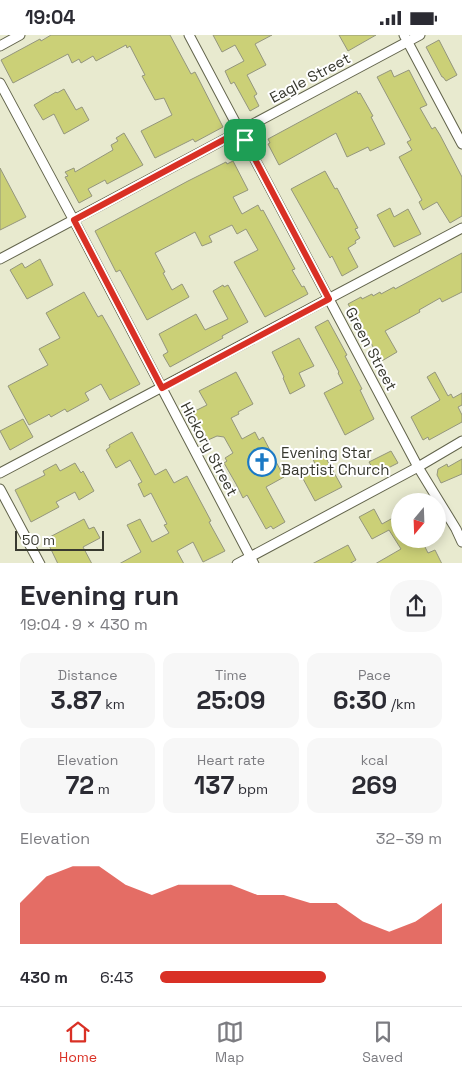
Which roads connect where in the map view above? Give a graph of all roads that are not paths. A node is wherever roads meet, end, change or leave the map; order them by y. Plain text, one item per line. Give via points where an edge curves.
1 (20, 35) edge
2 (189, 35) edge
3 (420, 35) edge
4 (406, 38) edge
5 (0, 45) edge
6 (0, 83) edge
7 (240, 131) junction
8 (462, 144) edge
9 (74, 220) junction
10 (462, 228) edge
11 (0, 259) edge
12 (329, 299) junction
13 (162, 388) junction
14 (462, 441) edge
15 (418, 467) junction
16 (0, 473) edge
17 (0, 489) edge
18 (462, 542) edge
19 (252, 560) edge
20 (40, 563) edge
21 (236, 563) edge

1 - 5 street
2 - 7 street, Green Street
3 - 4 street, Eagle Street
4 - 7 street, Eagle Street
4 - 8 street
6 - 9 street, Hickory Street
7 - 9 street, Eagle Street
7 - 12 street, Green Street
9 - 11 street, Eagle Street
9 - 13 street, Hickory Street
10 - 12 street
12 - 13 street
12 - 15 street, Green Street
13 - 16 street
13 - 19 street, Hickory Street
14 - 15 street
15 - 18 street, Green Street
15 - 19 street
17 - 20 street
19 - 21 street

